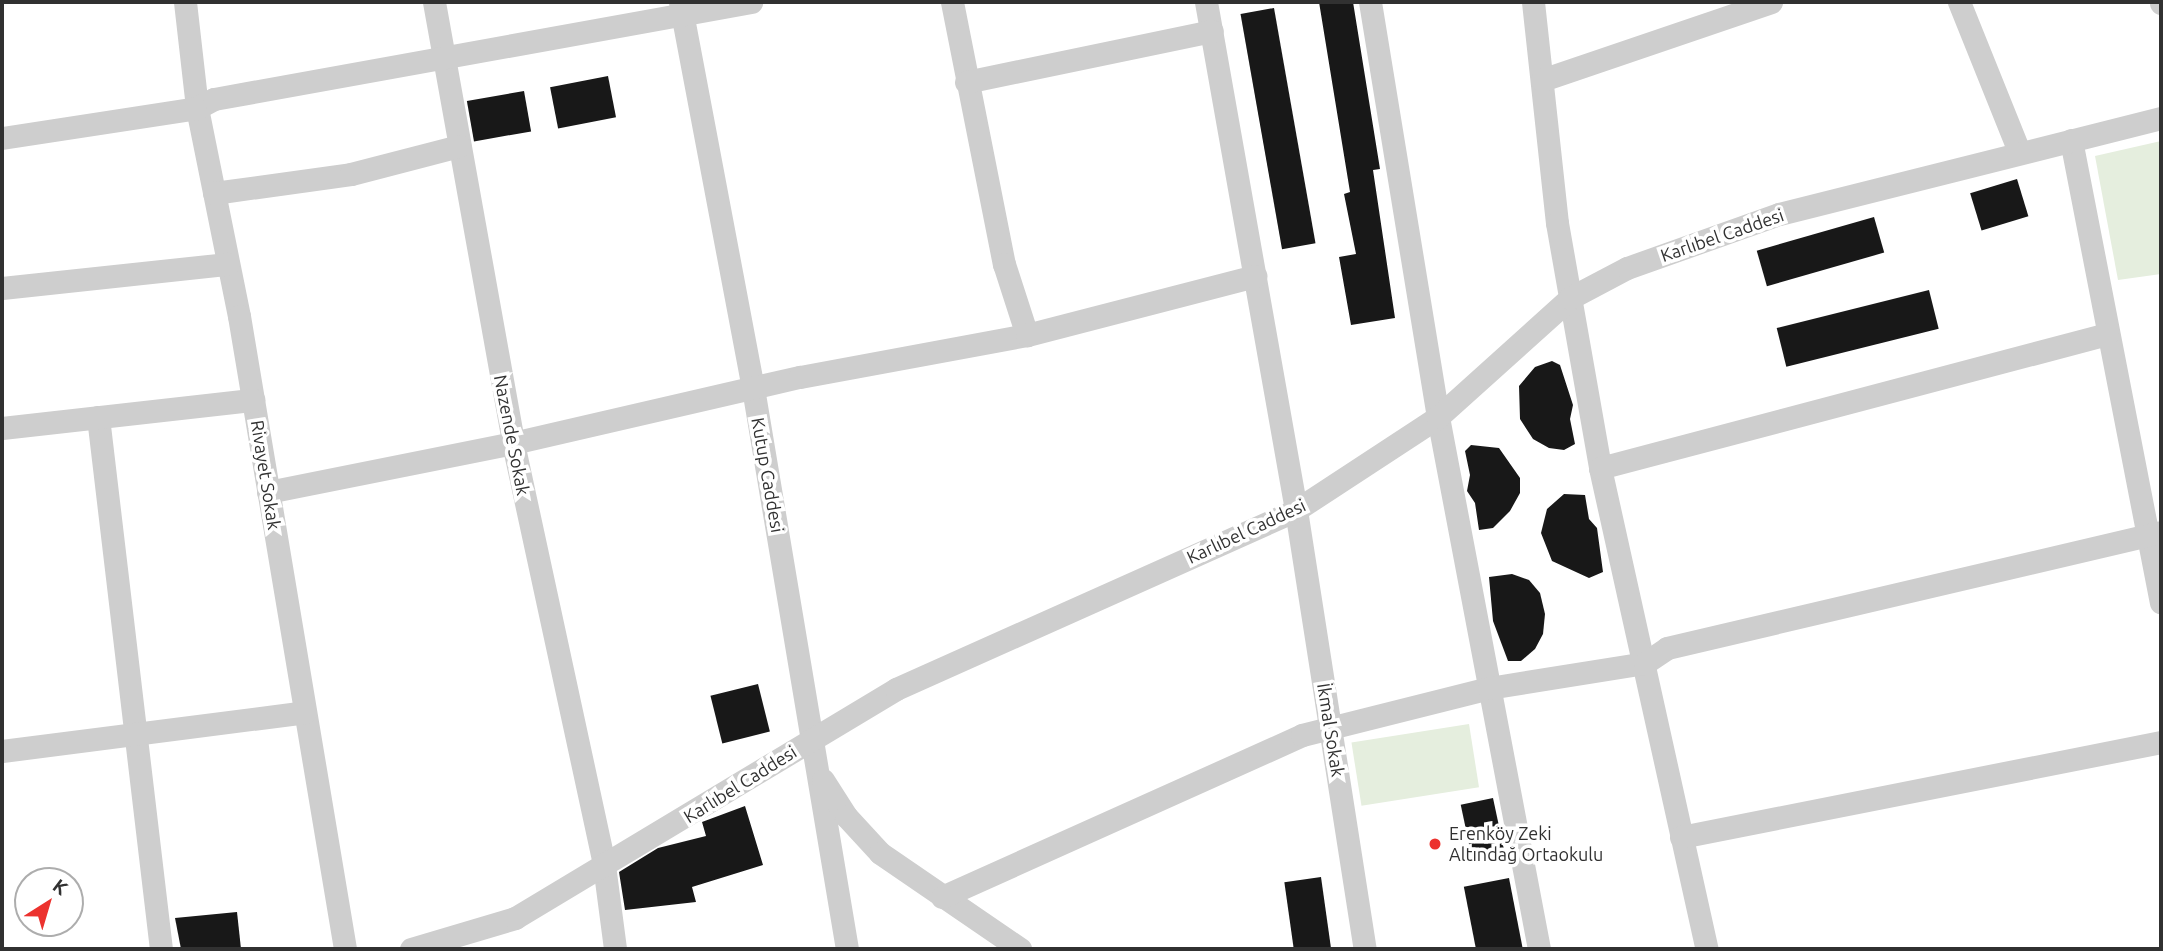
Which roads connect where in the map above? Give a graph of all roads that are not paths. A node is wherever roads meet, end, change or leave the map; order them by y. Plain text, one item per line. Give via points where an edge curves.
1 (185, 2) edge
2 (434, 2) edge
3 (751, 2) edge
4 (952, 2) edge
5 (1206, 2) edge
6 (1370, 2) edge
7 (1533, 2) edge
8 (1771, 2) edge
9 (1959, 2) edge
10 (681, 7) edge
11 (1212, 31) junction
12 (442, 58) junction
13 (1542, 80) junction
14 (966, 82) junction
15 (197, 108) junction
16 (2161, 118) edge
17 (2, 138) edge
18 (2071, 140) junction
19 (459, 146) junction
20 (2019, 151) junction
21 (214, 193) junction
22 (228, 264) junction
23 (1255, 276) junction
24 (2, 288) edge
25 (1570, 298) junction
26 (2107, 334) junction
27 (1027, 335) junction
28 (753, 388) junction
29 (253, 400) junction
30 (98, 417) junction
31 (1438, 417) junction
32 (2, 428) edge
33 (513, 443) junction
34 (1601, 468) junction
35 (268, 492) junction
36 (1296, 510) junction
37 (2155, 534) edge
38 (2161, 602) edge
39 (1645, 663) junction
40 (1489, 688) junction
41 (305, 712) junction
42 (1331, 729) junction
43 (133, 734) junction
44 (813, 737) junction
45 (2161, 742) edge
46 (2, 751) edge
47 (818, 772) junction
48 (1681, 837) junction
49 (604, 865) junction
50 (942, 897) junction
51 (161, 949) edge
52 (345, 949) edge
53 (411, 949) edge
54 (615, 949) edge
55 (847, 949) edge
56 (1020, 949) edge
57 (1366, 949) edge
58 (1539, 949) edge
59 (1707, 949) edge

1 - 15 street, Rivayet Sokak
2 - 12 street, Nazende Sokak
3 - 10 street
4 - 14 street
5 - 11 street, İkmal Sokak
6 - 31 street
7 - 13 street
8 - 13 street
9 - 20 street
10 - 12 street
10 - 28 street, Kutup Caddesi
11 - 14 street
11 - 23 street, İkmal Sokak
12 - 15 street via 214,99
12 - 19 street, Nazende Sokak
13 - 25 street
14 - 27 street via 1004,264
15 - 17 street
15 - 21 street, Rivayet Sokak
16 - 18 street, Karlıbel Caddesi
18 - 20 street, Karlıbel Caddesi
18 - 26 street
19 - 21 street via 351,174
19 - 33 street, Nazende Sokak
20 - 25 street, Karlıbel Caddesi via 1779,214 1627,268
21 - 22 street, Rivayet Sokak
22 - 24 street
22 - 29 street, Rivayet Sokak
23 - 27 street
23 - 36 street, İkmal Sokak
25 - 31 street, Karlıbel Caddesi
25 - 34 street
26 - 34 street
26 - 37 street
27 - 28 street
28 - 33 street
28 - 44 street, Kutup Caddesi
29 - 30 street
29 - 35 street, Rivayet Sokak
30 - 32 street
30 - 43 street
31 - 36 street, Karlıbel Caddesi
31 - 40 street
33 - 35 street
33 - 49 street, Nazende Sokak
34 - 39 street
35 - 41 street, Rivayet Sokak
36 - 42 street, İkmal Sokak
36 - 44 street, Karlıbel Caddesi via 896,689
37 - 38 street
37 - 39 street via 1667,648
39 - 40 street
39 - 48 street
40 - 42 street
40 - 58 street
41 - 43 street
41 - 52 street, Rivayet Sokak
42 - 50 street via 1302,735
42 - 57 street, İkmal Sokak
43 - 46 street
43 - 51 street
44 - 47 street, Kutup Caddesi
44 - 49 street, Karlıbel Caddesi via 770,769
45 - 48 street
47 - 50 street via 846,816 880,853
47 - 55 street, Kutup Caddesi
48 - 59 street
49 - 53 street, Karlıbel Caddesi via 514,918
49 - 54 street, Nazende Sokak
50 - 56 street

